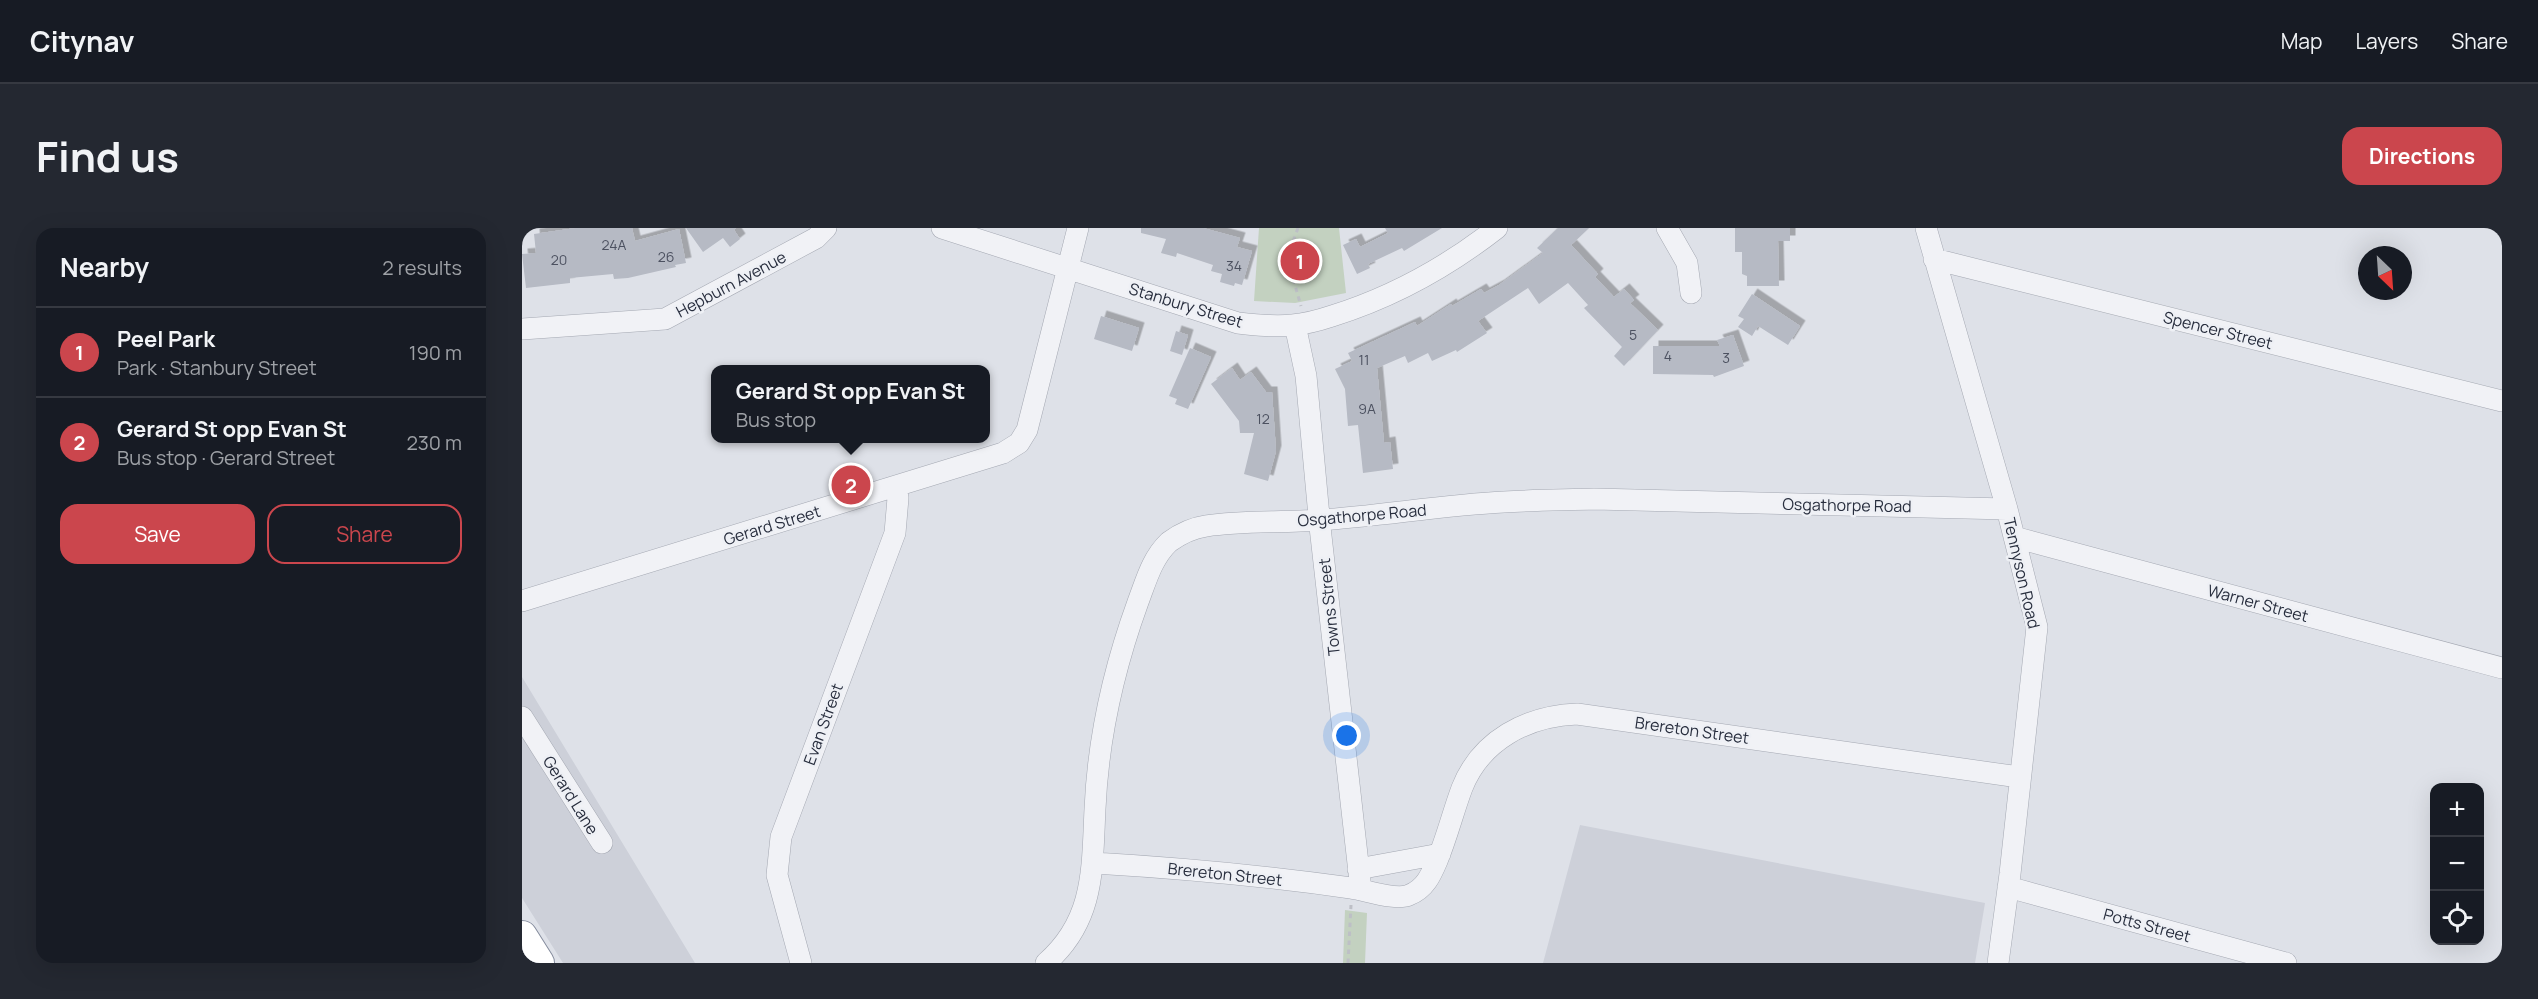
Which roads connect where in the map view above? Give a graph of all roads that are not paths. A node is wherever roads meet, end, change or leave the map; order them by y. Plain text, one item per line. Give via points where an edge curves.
1 (826, 228) edge
2 (942, 228) edge
3 (1078, 228) edge
4 (1497, 228) edge
5 (1667, 228) edge
6 (1926, 228) edge
7 (1934, 259) junction
8 (1069, 269) junction
9 (1691, 293) dead end
10 (1301, 324) junction
11 (522, 329) edge
12 (2502, 401) edge
13 (896, 488) junction
14 (2007, 508) junction
15 (1320, 520) junction
16 (2014, 537) junction
17 (522, 601) edge
18 (2502, 668) edge
19 (522, 717) edge
20 (2019, 777) junction
21 (602, 843) dead end
22 (1440, 854) junction
23 (1094, 863) junction
24 (1357, 883) junction
25 (2008, 887) junction
26 (522, 936) edge
27 (539, 963) edge
28 (801, 963) edge
29 (1046, 963) edge
30 (1998, 963) edge
31 (2286, 963) edge

1 - 11 street, Hepburn Avenue via 816,238 665,319
2 - 8 street, Stanbury Street
3 - 8 street
4 - 10 street, Stanbury Street via 1423,278 1371,302
5 - 9 street via 1687,263
6 - 7 street, Tennyson Road
7 - 12 street, Spencer Street
7 - 14 street, Tennyson Road
8 - 10 street, Stanbury Street via 1238,323 1266,327
8 - 13 street, Gerard Street via 1027,430 1019,443 1003,453
10 - 15 street, Towns Street
13 - 17 street, Gerard Street
13 - 28 street, Evan Street via 895,533 781,837 777,875
14 - 15 street, Osgathorpe Road via 1594,500 1502,502
14 - 16 street, Tennyson Road
15 - 23 street, Osgathorpe Road via 1206,526 1183,533 1158,555 1126,637 1105,725 1095,808
15 - 24 street, Towns Street
16 - 18 street, Warner Street
16 - 20 street, Tennyson Road via 2037,627
19 - 21 street, Gerard Lane
20 - 22 street, Brereton Street via 1577,714 1545,717 1501,738 1481,757 1462,787
20 - 25 street, Tennyson Road
22 - 24 street, Brereton Street
22 - 24 street, Brereton Street via 1425,885 1410,895 1400,897
23 - 24 street, Brereton Street
23 - 29 street, Osgathorpe Road via 1088,898 1076,927
25 - 30 street, Tennyson Road
25 - 31 street, Potts Street
26 - 27 highway

